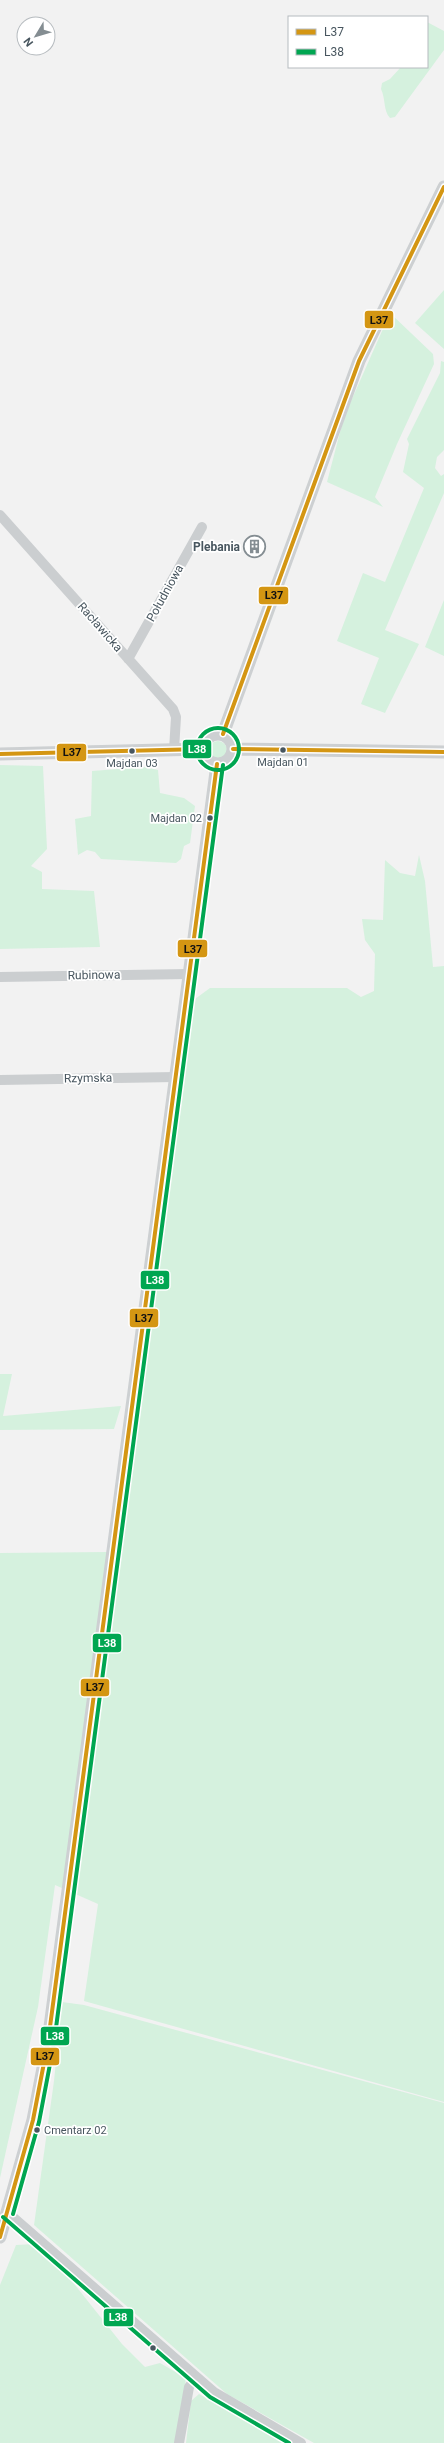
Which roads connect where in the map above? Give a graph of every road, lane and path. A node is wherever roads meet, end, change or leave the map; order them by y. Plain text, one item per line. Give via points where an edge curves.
1 (444, 187) edge
2 (0, 515) edge
3 (202, 527) dead end
4 (128, 659) junction
5 (223, 734) junction
6 (203, 749) junction
7 (233, 749) junction
8 (174, 750) junction
9 (444, 752) edge
10 (0, 754) edge
11 (217, 764) junction
12 (189, 974) junction
13 (0, 977) edge
14 (175, 1076) junction
15 (0, 1080) edge
16 (7, 2212) junction
17 (0, 2237) edge
18 (196, 2377) junction
19 (179, 2443) edge
20 (301, 2443) edge

1 - 5 street via 359,361
2 - 4 street, Racławicka
3 - 4 street, Południowa
4 - 8 street, Racławicka via 173,708 176,717
5 - 6 street via 212,735 207,739
5 - 7 street via 230,740
6 - 8 street
6 - 11 street via 207,759
7 - 9 street
7 - 11 street via 226,762
8 - 10 street
11 - 12 street
12 - 13 street, Rubinowa
12 - 14 street
14 - 15 street, Rzymska
14 - 16 street via 48,2042 33,2120
16 - 17 street
16 - 18 street
18 - 19 street via 189,2387
18 - 20 street via 224,2399

